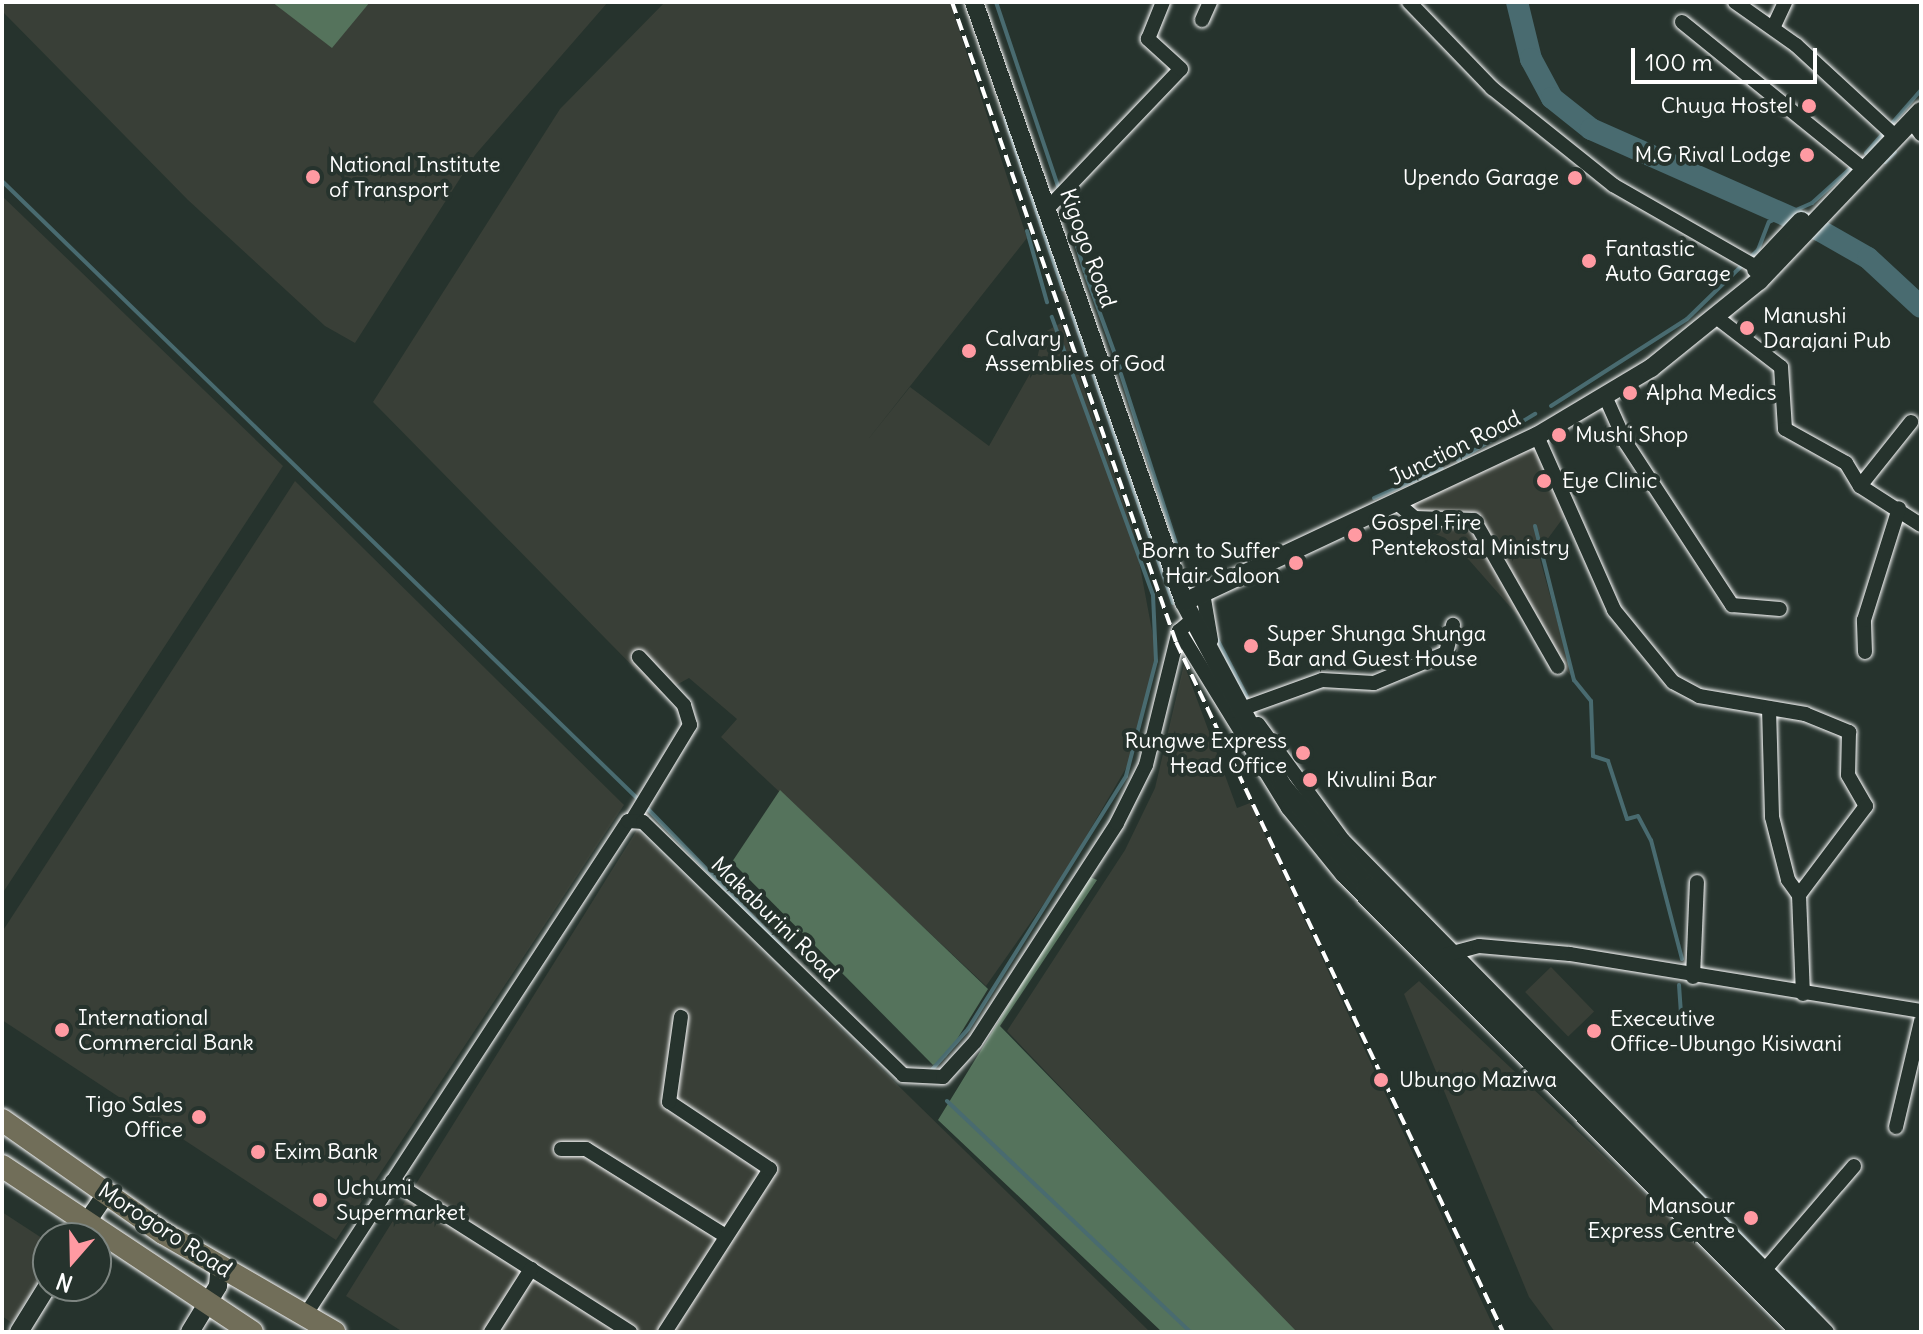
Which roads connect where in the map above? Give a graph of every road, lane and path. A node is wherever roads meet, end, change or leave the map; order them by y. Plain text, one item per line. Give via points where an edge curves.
1 (974, 2) edge
2 (1163, 2) edge
3 (1210, 2) edge
4 (1409, 2) edge
5 (1735, 2) edge
6 (1785, 2) edge
7 (1202, 20) dead end
8 (1682, 22) dead end
9 (1773, 28) junction
10 (1918, 123) edge
11 (1896, 137) junction
12 (1880, 158) junction
13 (1862, 168) junction
14 (1048, 208) junction
15 (1821, 211) junction
16 (1777, 254) junction
17 (1758, 268) junction
18 (1722, 312) junction
19 (1605, 396) junction
20 (1911, 422) dead end
21 (1537, 436) junction
22 (1860, 486) junction
23 (1397, 503) junction
24 (1899, 508) junction
25 (1921, 525) edge
26 (1203, 593) junction
27 (1780, 609) dead end
28 (1185, 618) junction
29 (1453, 625) dead end
30 (1865, 652) dead end
31 (639, 657) dead end
32 (1558, 667) dead end
33 (1769, 708) junction
34 (1241, 709) junction
35 (633, 819) junction
36 (1697, 882) dead end
37 (1799, 895) junction
38 (1444, 957) junction
39 (1693, 977) junction
40 (1803, 994) junction
41 (1921, 1011) edge
42 (681, 1017) dead end
43 (1921, 1021) edge
44 (2, 1120) edge
45 (1896, 1127) dead end
46 (561, 1149) dead end
47 (2, 1166) edge
48 (1854, 1166) dead end
49 (392, 1181) junction
50 (106, 1194) junction
51 (69, 1222) edge
52 (86, 1222) edge
53 (726, 1236) junction
54 (112, 1249) edge
55 (220, 1265) junction
56 (531, 1269) junction
57 (1763, 1272) junction
58 (38, 1302) edge
59 (207, 1303) junction
60 (304, 1317) junction
61 (19, 1332) edge
62 (190, 1332) edge
63 (252, 1332) edge
64 (334, 1332) edge
65 (491, 1332) edge
66 (630, 1332) edge
67 (665, 1332) edge
68 (1797, 1332) edge
69 (1815, 1332) edge
70 (1827, 1332) edge

1 - 14 main road, Kigogo Road
2 - 14 street via 1148,39 1181,69
3 - 7 street
4 - 17 street via 1492,88 1613,185
5 - 9 street
6 - 9 street
8 - 13 street
9 - 11 street
10 - 11 main road
11 - 12 main road
12 - 13 main road
12 - 15 main road
13 - 15 main road
14 - 28 main road, Kigogo Road
15 - 16 main road
16 - 17 main road, Junction Road
16 - 18 main road, Junction Road
17 - 18 main road, Junction Road
18 - 19 main road, Junction Road
18 - 22 street via 1781,367 1782,427 1846,463
19 - 21 main road, Junction Road
19 - 27 street via 1626,443 1732,605
20 - 22 street
21 - 23 main road, Junction Road
21 - 33 street via 1622,624 1683,690
22 - 24 street
23 - 26 main road, Junction Road
23 - 32 street via 1415,518 1474,520
24 - 25 street
24 - 30 street via 1864,620
26 - 28 main road, Junction Road
26 - 34 street via 1207,633
28 - 34 main road, Kigogo Road
28 - 35 street, Makaburini Road via 1146,765 1117,823 975,1042 932,1081 900,1073
28 - 68 street via 1288,808 1343,876
29 - 34 street via 1446,653 1374,683 1322,680
31 - 35 street via 684,705 690,725
33 - 37 street via 1772,817 1788,880
33 - 37 street via 1849,732 1848,775 1866,806
34 - 38 main road, Kigogo Road via 1291,796
35 - 49 street
36 - 39 street
37 - 40 street
38 - 39 street via 1479,946 1570,954
38 - 57 main road, Kigogo Road
39 - 40 street
40 - 41 street
42 - 53 street via 669,1102 770,1169
43 - 45 street
44 - 50 highway, Morogoro Road
46 - 53 street via 586,1149
47 - 51 highway, Morogoro Road
48 - 57 street
49 - 56 street
49 - 60 street
50 - 52 main road
50 - 55 highway, Morogoro Road
53 - 67 street
54 - 59 highway, Morogoro Road
55 - 59 main road
55 - 60 highway, Morogoro Road
56 - 65 street
56 - 66 street
57 - 69 main road, Kigogo Road
57 - 70 street
58 - 61 main road
59 - 62 main road
59 - 63 highway, Morogoro Road
60 - 64 highway, Morogoro Road

